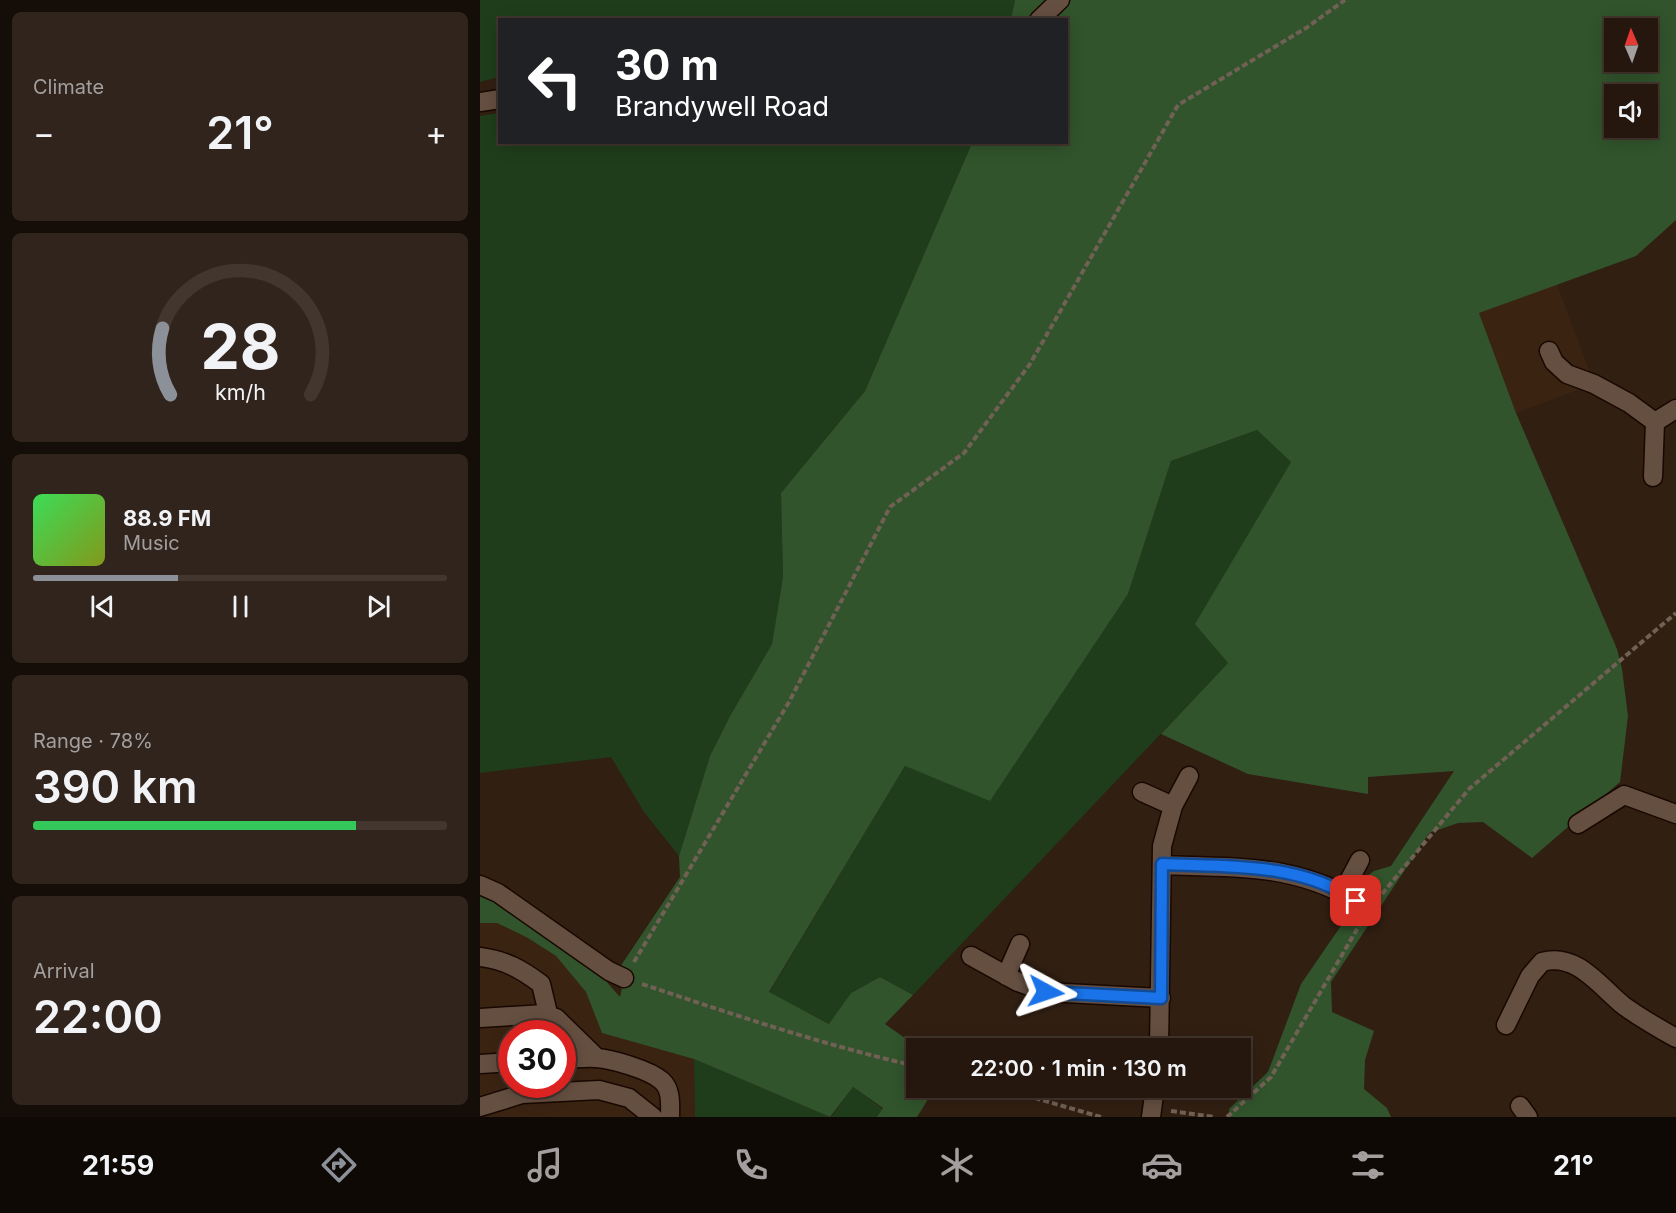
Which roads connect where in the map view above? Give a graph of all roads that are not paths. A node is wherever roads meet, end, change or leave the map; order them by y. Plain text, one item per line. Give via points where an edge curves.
1 (1060, 0) edge
2 (1041, 18) edge
3 (498, 99) edge
4 (480, 102) edge
5 (1549, 351) dead end
6 (1676, 409) edge
7 (1655, 422) junction
8 (1653, 477) dead end
9 (1190, 776) dead end
10 (1142, 792) dead end
11 (1173, 806) junction
12 (1676, 814) edge
13 (1578, 824) dead end
14 (1360, 860) dead end
15 (1162, 864) junction
16 (480, 885) edge
17 (1343, 892) junction
18 (1369, 909) road end
19 (1020, 944) dead end
20 (971, 956) dead end
21 (480, 957) edge
22 (1006, 976) junction
23 (624, 978) road end
24 (1161, 998) junction
25 (544, 1014) junction
26 (480, 1018) edge
27 (1506, 1025) dead end
28 (1159, 1038) edge
29 (1676, 1038) edge
30 (597, 1058) junction
31 (576, 1059) edge
32 (498, 1063) edge
33 (480, 1064) edge
34 (1154, 1098) edge
35 (480, 1107) edge
36 (1152, 1113) edge
37 (653, 1117) edge
38 (670, 1117) edge

1 - 2 street
3 - 4 street
5 - 7 street via 1567,374 1629,403
6 - 7 street
7 - 8 street
9 - 11 street
10 - 11 street
11 - 15 street via 1162,846
12 - 13 street via 1623,795
14 - 17 street
15 - 17 street via 1289,872
15 - 24 street
16 - 23 street via 498,893
17 - 18 street
19 - 22 street
20 - 22 street
21 - 25 street via 513,964 541,984 547,1010
22 - 24 street via 1046,992
24 - 28 street
25 - 26 street
25 - 30 street via 556,1018
27 - 29 street via 1530,976 1542,962 1563,960
30 - 31 street
30 - 38 street via 639,1069 662,1081 670,1097
32 - 33 street
34 - 36 street
35 - 37 street via 522,1094 599,1090 629,1098

